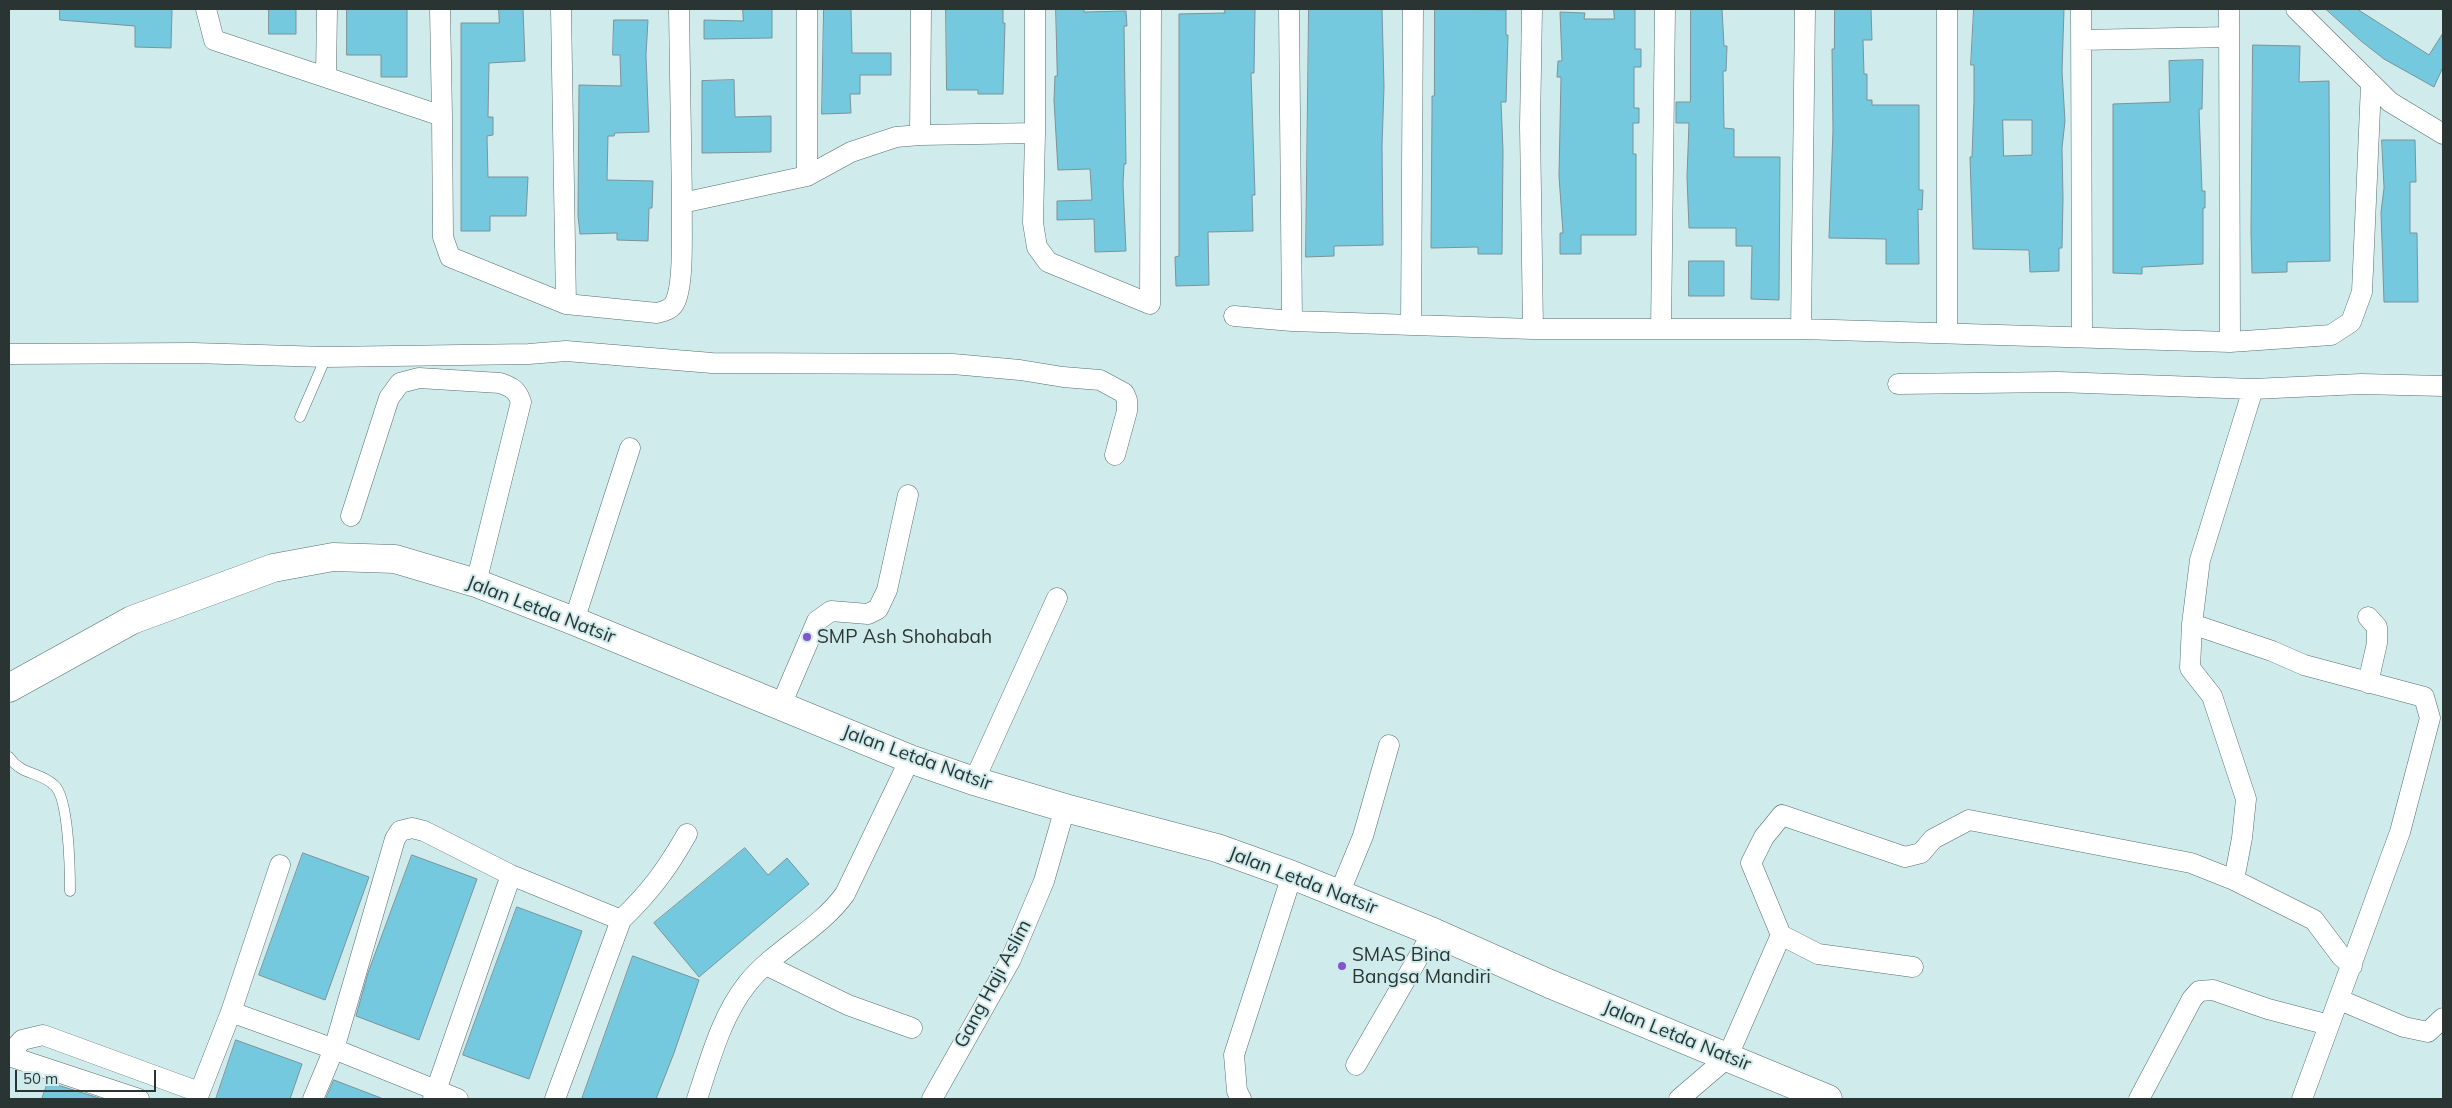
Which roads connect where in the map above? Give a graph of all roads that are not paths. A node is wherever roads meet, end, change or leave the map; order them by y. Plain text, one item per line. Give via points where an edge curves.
1 (206, 9) edge
2 (327, 9) edge
3 (440, 9) edge
4 (561, 9) edge
5 (679, 9) edge
6 (807, 9) edge
7 (921, 9) edge
8 (1035, 9) edge
9 (1151, 9) edge
10 (1289, 9) edge
11 (1413, 9) edge
12 (1532, 9) edge
13 (1665, 9) edge
14 (1805, 9) edge
15 (1947, 9) edge
16 (2081, 9) edge
17 (2229, 9) edge
18 (2296, 9) edge
19 (2228, 37) junction
20 (2081, 40) junction
21 (326, 77) junction
22 (2371, 85) junction
23 (442, 116) junction
24 (1035, 134) junction
25 (2443, 134) edge
26 (920, 135) junction
27 (807, 176) junction
28 (682, 203) junction
29 (566, 304) junction
30 (1234, 316) dead end
31 (1292, 321) junction
32 (1411, 325) junction
33 (1661, 329) junction
34 (1533, 330) junction
35 (1801, 330) junction
36 (1947, 333) junction
37 (2082, 336) junction
38 (2230, 342) junction
39 (9, 354) edge
40 (326, 357) junction
41 (1898, 384) dead end
42 (2443, 386) edge
43 (2254, 389) junction
44 (300, 417) dead end
45 (630, 448) dead end
46 (1116, 454) dead end
47 (908, 495) dead end
48 (351, 516) dead end
49 (476, 584) junction
50 (1057, 598) dead end
51 (2368, 617) dead end
52 (574, 621) junction
53 (2192, 624) junction
54 (2368, 684) junction
55 (9, 688) edge
56 (781, 705) junction
57 (1389, 745) dead end
58 (9, 757) edge
59 (910, 759) junction
60 (974, 781) junction
61 (1065, 808) junction
62 (687, 834) dead end
63 (280, 865) dead end
64 (511, 875) junction
65 (1292, 875) junction
66 (2234, 880) junction
67 (70, 891) dead end
68 (1339, 894) junction
69 (621, 920) junction
70 (1433, 932) junction
71 (1781, 935) junction
72 (766, 965) junction
73 (2352, 966) junction
74 (1913, 967) dead end
75 (2340, 1000) junction
76 (231, 1012) junction
77 (2443, 1018) edge
78 (2329, 1025) junction
79 (912, 1028) dead end
80 (334, 1049) junction
81 (9, 1055) edge
82 (1727, 1058) junction
83 (1356, 1065) dead end
84 (435, 1095) edge
85 (198, 1096) edge
86 (139, 1099) edge
87 (313, 1099) edge
88 (458, 1099) edge
89 (555, 1099) edge
90 (697, 1099) edge
91 (932, 1099) edge
92 (1241, 1099) edge
93 (1678, 1099) edge
94 (1828, 1099) edge
95 (2139, 1099) edge
96 (2302, 1099) edge

1 - 21 street via 214,40
2 - 21 street
3 - 23 street
4 - 29 street
5 - 28 street
6 - 27 street
7 - 26 street
8 - 24 street
9 - 24 street via 1150,304 1048,262 1037,247 1033,223
10 - 31 street
11 - 32 street
12 - 34 street
13 - 33 street
14 - 35 street
15 - 36 street
16 - 20 street
17 - 19 street
18 - 22 street
19 - 20 street
19 - 38 street
20 - 37 street
21 - 23 street
22 - 25 street via 2390,102
22 - 38 street via 2362,292 2351,322 2331,335
23 - 29 street via 443,237 450,257
24 - 26 street
26 - 27 street via 896,138 851,152
27 - 28 street
28 - 29 street via 679,290 668,310 657,313
30 - 31 street
31 - 32 street
32 - 34 street
33 - 34 street
33 - 35 street
35 - 36 street
36 - 37 street
37 - 38 street
39 - 40 street via 193,352
40 - 44 lane
40 - 46 street via 566,351 720,363 953,364 1087,378 1114,387 1124,393 1127,400
41 - 43 street via 2058,382
42 - 43 street via 2361,384
43 - 53 street via 2200,560
45 - 52 street
47 - 56 street via 887,590 878,608 868,614 831,611 817,621
48 - 49 street via 388,398 400,383 419,378 500,383 512,387 521,402
49 - 52 main road, Jalan Letda Natsir
49 - 55 main road, Jalan Letda Natsir via 395,559 333,557 272,568 132,620
50 - 60 street
51 - 54 street via 2377,627 2377,643
52 - 56 main road, Jalan Letda Natsir
53 - 54 street via 2304,665
53 - 66 street via 2190,668 2212,696 2246,799
54 - 73 street via 2424,697 2430,718 2400,832
56 - 59 main road, Jalan Letda Natsir
57 - 68 street via 1363,836
58 - 67 lane via 15,767 46,779 59,790 71,855
59 - 60 main road, Jalan Letda Natsir
59 - 72 street via 841,899 833,910
60 - 61 main road, Jalan Letda Natsir
61 - 65 main road, Jalan Letda Natsir via 1217,848
61 - 91 street, Gang Haji Aslim via 1044,881 1011,959
62 - 69 street via 666,871
63 - 76 street
64 - 69 street
64 - 80 street via 424,831 412,828 400,831
64 - 84 street
65 - 68 main road, Jalan Letda Natsir
65 - 92 street via 1234,1055 1237,1091
66 - 71 street via 2191,864 1969,820 1933,839 1921,853 1905,857 1782,815 1764,837 1751,863
66 - 73 street via 2314,920
68 - 70 main road, Jalan Letda Natsir
69 - 89 street
70 - 82 main road, Jalan Letda Natsir
70 - 83 street
71 - 74 street via 1818,954
71 - 82 street
72 - 79 street via 848,1005
72 - 90 street via 748,983 731,1008
73 - 75 street
75 - 77 street via 2404,1027 2428,1032
75 - 78 street
76 - 80 street
76 - 85 street
78 - 95 street via 2213,990 2199,991
78 - 96 street
80 - 84 street
80 - 87 street
81 - 85 street via 22,1040 43,1035
81 - 86 street
82 - 93 street
82 - 94 main road, Jalan Letda Natsir
84 - 88 street

